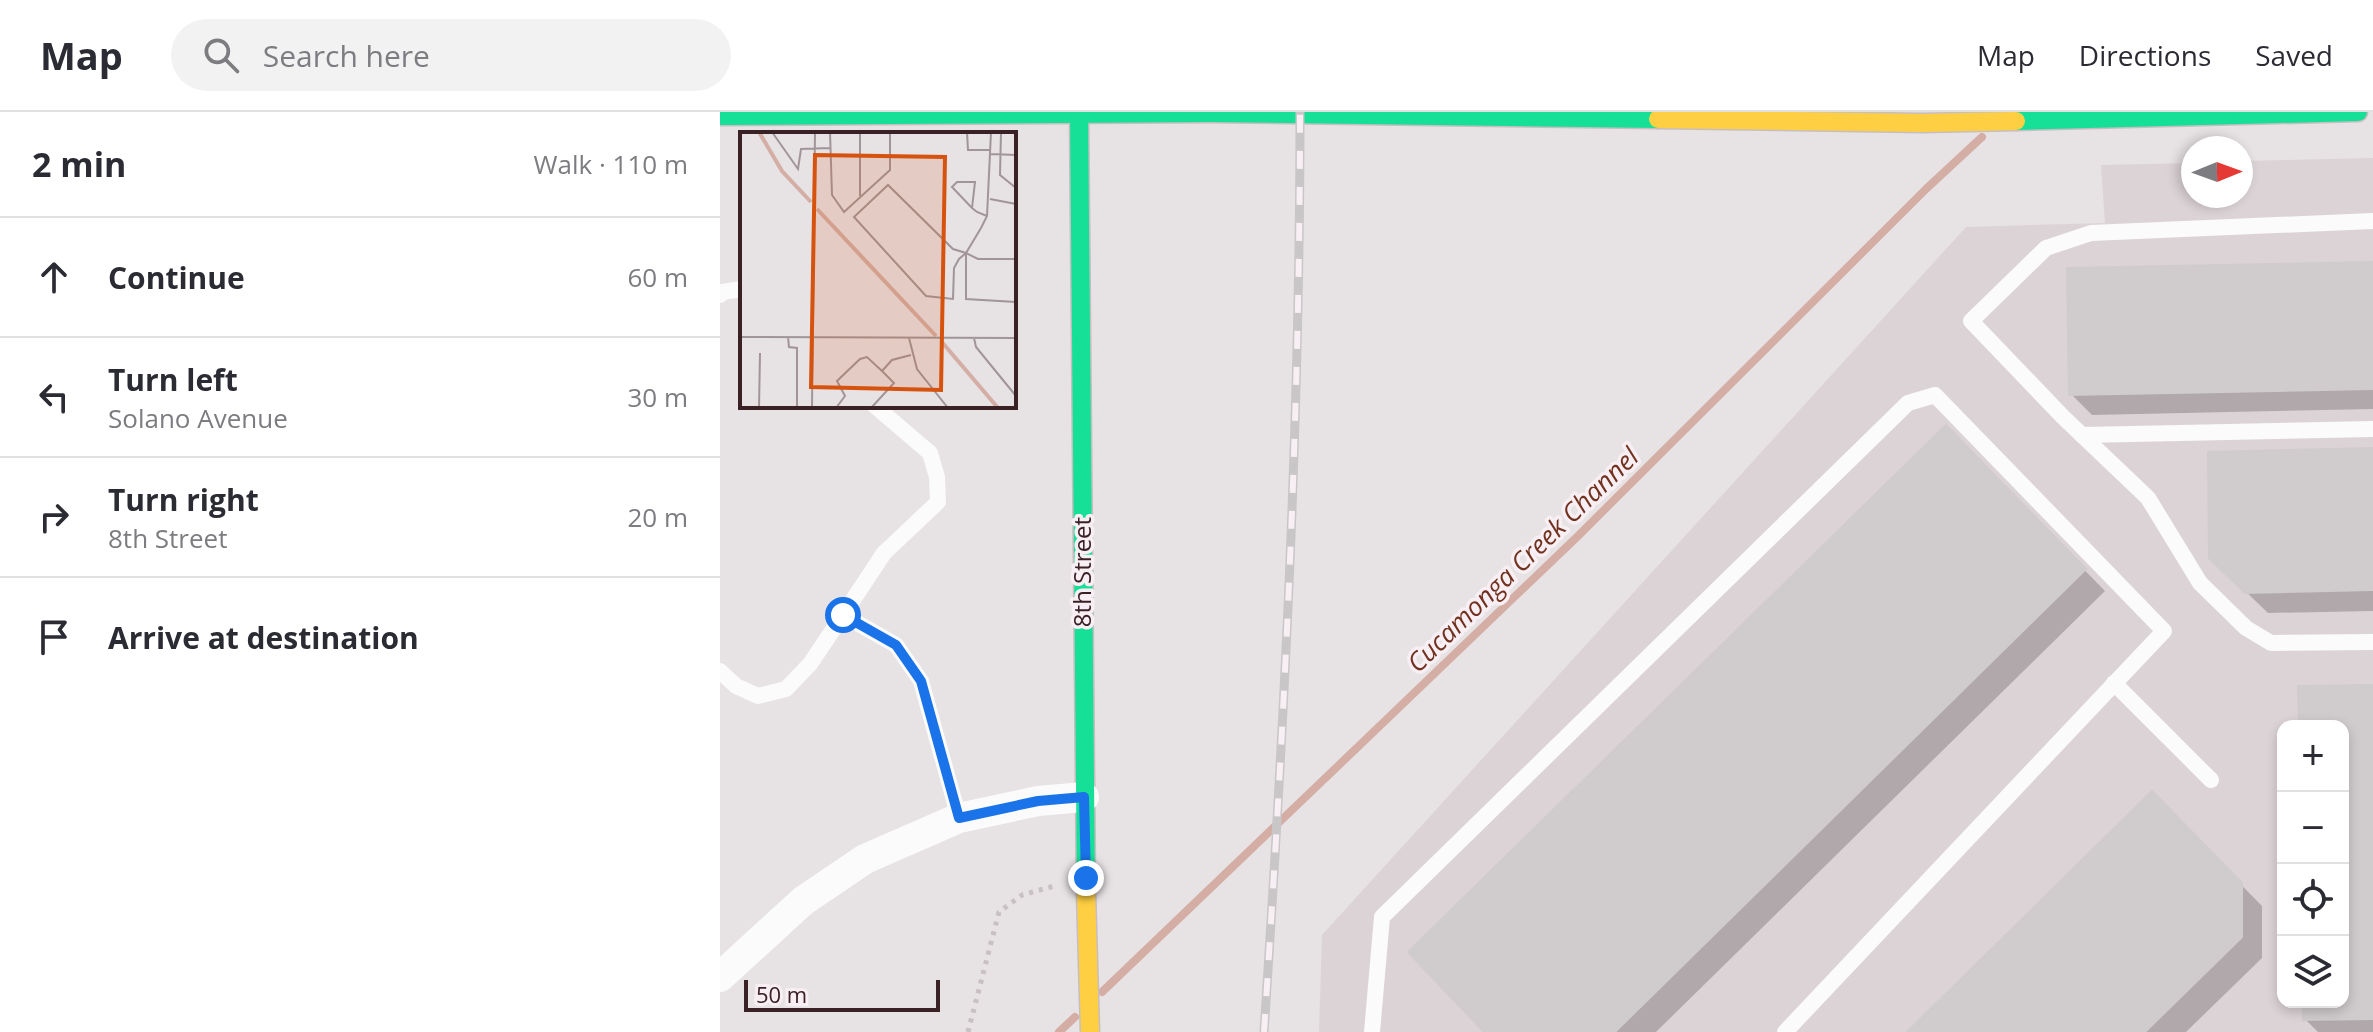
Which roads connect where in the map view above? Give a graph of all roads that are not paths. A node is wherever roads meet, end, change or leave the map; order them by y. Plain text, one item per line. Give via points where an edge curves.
1 (1079, 112) edge
2 (2358, 112) edge
3 (769, 114) edge
4 (1573, 115) edge
5 (720, 116) edge
6 (2373, 221) edge
7 (740, 289) edge
8 (720, 295) edge
9 (877, 408) edge
10 (2373, 429) edge
11 (2082, 435) junction
12 (843, 615) junction
13 (2373, 642) edge
14 (720, 671) edge
15 (2114, 683) junction
16 (2211, 780) dead end
17 (1084, 797) junction
18 (959, 818) junction
19 (720, 977) edge
20 (1090, 1032) edge
21 (1372, 1032) edge
22 (1785, 1032) edge

1 - 3 main road
1 - 4 main road
1 - 17 main road, 8th Street
2 - 4 main road via 1923,123
3 - 5 main road
6 - 11 lane via 2091,233 2046,248 1971,321
7 - 8 lane
9 - 12 lane via 930,453 938,502 884,553
10 - 11 lane
11 - 13 lane via 2148,498 2200,583 2246,628 2271,643
12 - 14 lane via 786,689 758,696
12 - 18 lane via 896,645 921,681
15 - 16 lane
15 - 21 lane via 2164,631 1935,395 1908,403 1382,917
15 - 22 lane
17 - 18 street
17 - 20 main road, 8th Street
18 - 19 street via 865,859 803,901

